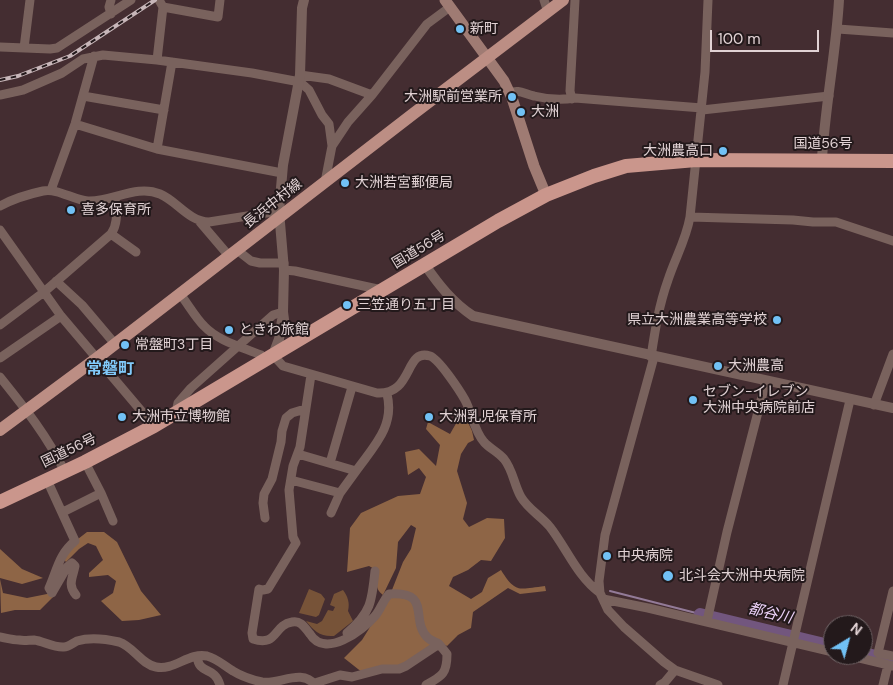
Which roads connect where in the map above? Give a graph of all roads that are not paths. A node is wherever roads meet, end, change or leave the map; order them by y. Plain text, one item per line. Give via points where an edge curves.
1 (30, 0) edge
2 (111, 0) edge
3 (131, 0) edge
4 (220, 0) edge
5 (304, 0) edge
6 (563, 0) edge
7 (575, 0) edge
8 (708, 0) edge
9 (839, 0) edge
10 (161, 4) edge
11 (448, 4) edge
12 (546, 6) edge
13 (111, 14) junction
14 (838, 29) junction
15 (893, 33) edge
16 (0, 47) edge
17 (24, 48) junction
18 (94, 56) junction
19 (487, 59) junction
20 (157, 60) junction
21 (172, 62) junction
22 (300, 78) junction
23 (510, 93) junction
24 (0, 95) edge
25 (372, 95) junction
26 (83, 96) junction
27 (829, 96) junction
28 (572, 99) junction
29 (702, 109) junction
30 (164, 110) junction
31 (75, 124) junction
32 (332, 146) junction
33 (157, 150) junction
34 (822, 159) junction
35 (696, 160) junction
36 (893, 161) edge
37 (282, 172) junction
38 (325, 182) junction
39 (51, 190) junction
40 (546, 195) junction
41 (115, 197) junction
42 (0, 206) edge
43 (279, 215) junction
44 (690, 217) junction
45 (200, 222) junction
46 (0, 230) edge
47 (111, 234) junction
48 (893, 241) edge
49 (136, 252) dead end
50 (233, 253) junction
51 (425, 265) junction
52 (284, 267) junction
53 (56, 281) junction
54 (383, 290) junction
55 (44, 292) junction
56 (180, 294) junction
57 (283, 312) junction
58 (61, 316) junction
59 (0, 325) edge
60 (307, 335) junction
61 (116, 344) junction
62 (239, 346) junction
63 (893, 354) edge
64 (268, 357) junction
65 (653, 357) junction
66 (0, 358) edge
67 (97, 358) junction
68 (311, 375) junction
69 (0, 377) edge
70 (766, 381) junction
71 (352, 387) junction
72 (387, 394) junction
73 (850, 400) junction
74 (874, 405) junction
75 (893, 408) edge
76 (305, 409) junction
77 (27, 410) junction
78 (176, 413) junction
79 (154, 426) junction
80 (0, 430) edge
81 (298, 454) junction
82 (86, 462) junction
83 (330, 463) junction
84 (356, 471) junction
85 (65, 472) junction
86 (47, 480) junction
87 (291, 480) junction
88 (101, 493) junction
89 (340, 493) junction
90 (0, 502) edge
91 (63, 512) junction
92 (331, 513) dead end
93 (265, 518) dead end
94 (113, 521) dead end
95 (375, 571) dead end
96 (893, 591) edge
97 (76, 595) dead end
98 (601, 596) junction
99 (708, 617) junction
100 (0, 637) edge
101 (794, 638) junction
102 (319, 642) junction
103 (439, 644) junction
104 (823, 648) edge
105 (196, 656) junction
106 (893, 656) edge
107 (873, 657) edge
108 (877, 657) junction
109 (890, 665) edge
110 (675, 670) junction
111 (315, 684) edge
112 (220, 685) edge
113 (426, 685) edge
114 (660, 685) edge
115 (718, 685) edge
116 (782, 685) edge
117 (883, 685) edge

1 - 17 street
2 - 13 street
3 - 13 street
4 - 10 street via 218,17
5 - 22 street
6 - 12 main road, 長浜中村線
7 - 28 street
8 - 29 street
9 - 14 street
10 - 20 street
11 - 19 main road
11 - 25 street via 427,24
12 - 19 main road, 長浜中村線
13 - 17 street via 58,48
14 - 15 street
14 - 27 street
16 - 17 street
18 - 20 street
18 - 24 street via 23,90
18 - 26 street
19 - 23 main road
19 - 38 main road, 長浜中村線
20 - 21 street
21 - 22 street
21 - 30 street
22 - 25 street via 329,79
22 - 32 street via 329,124
22 - 37 street
23 - 28 street via 516,90 534,96
23 - 40 main road
25 - 32 street
26 - 30 street
26 - 31 street
27 - 29 street
27 - 34 street
28 - 29 street
29 - 35 street
30 - 33 street
31 - 33 street
31 - 39 street
32 - 38 street
33 - 37 street
34 - 35 highway, 国道56号
34 - 36 highway, 国道56号
35 - 40 highway, 国道56号 via 626,166
35 - 44 street
37 - 43 street
38 - 43 main road, 長浜中村線
39 - 41 street via 88,201
39 - 42 street
40 - 51 highway, 国道56号
41 - 45 street via 137,190 160,194
41 - 47 street via 117,220
43 - 45 street
43 - 50 main road, 長浜中村線
43 - 52 street
44 - 48 street via 836,222
44 - 65 street via 687,234 659,308
45 - 50 street
46 - 55 street
47 - 49 street
47 - 53 street
50 - 52 street
50 - 56 main road, 長浜中村線
51 - 54 highway, 国道56号
51 - 65 street via 458,307 472,316
52 - 54 street
52 - 57 street
53 - 55 street
53 - 61 street via 82,304
54 - 60 highway, 国道56号
55 - 58 street
55 - 59 street
56 - 61 main road, 長浜中村線
56 - 62 street via 203,325
57 - 60 street via 285,326 291,332
57 - 62 street via 273,315
57 - 64 street via 279,339
58 - 66 street
58 - 67 street
60 - 64 highway, 国道56号
61 - 67 main road, 長浜中村線
62 - 64 street
62 - 78 street via 191,388 178,403
63 - 74 street
64 - 68 street via 283,366
64 - 78 highway, 国道56号
65 - 70 street
65 - 98 street via 607,526 601,554
67 - 77 main road, 長浜中村線
67 - 79 street
68 - 71 street
68 - 76 street
69 - 77 street
70 - 73 street
70 - 99 street
71 - 72 street
71 - 83 street
72 - 84 street via 390,408 386,428
72 - 98 street via 402,383 416,358 431,356 441,364 465,399 478,433 510,468 526,505 549,527 571,561
73 - 74 street
73 - 101 street
74 - 75 street
76 - 81 street
76 - 93 street via 286,418 272,479 265,493
77 - 80 main road, 長浜中村線
77 - 85 street via 51,444
78 - 79 highway, 国道56号
79 - 82 highway, 国道56号
81 - 83 street
81 - 87 street
82 - 85 highway, 国道56号
82 - 88 street
83 - 84 street
84 - 89 street
85 - 86 highway, 国道56号
86 - 90 highway, 国道56号
86 - 91 street
87 - 89 street
87 - 102 street via 293,537 296,543 268,589 259,588 253,639 268,641 286,624 296,621
88 - 91 street
88 - 94 street
89 - 92 street
91 - 97 street via 75,541 61,556 49,588 52,593 72,563 75,566 70,584
95 - 102 street via 371,602 362,617 341,637
96 - 108 street
98 - 99 street
98 - 110 street via 608,610 624,627
99 - 101 street
100 - 105 street via 64,647 91,639 118,642 157,668 166,668
101 - 104 street
101 - 116 street
102 - 103 street via 344,641 374,618 389,594 400,593 410,595 417,603 422,627 428,638
103 - 111 street via 399,669 382,669 352,677 340,675
103 - 113 street via 448,654 445,672
105 - 111 street via 215,658 234,671 261,682 272,683 296,677 306,678
105 - 112 street via 201,667 218,677
106 - 108 street
107 - 108 street
108 - 109 street
109 - 117 street
110 - 114 street
110 - 115 street

